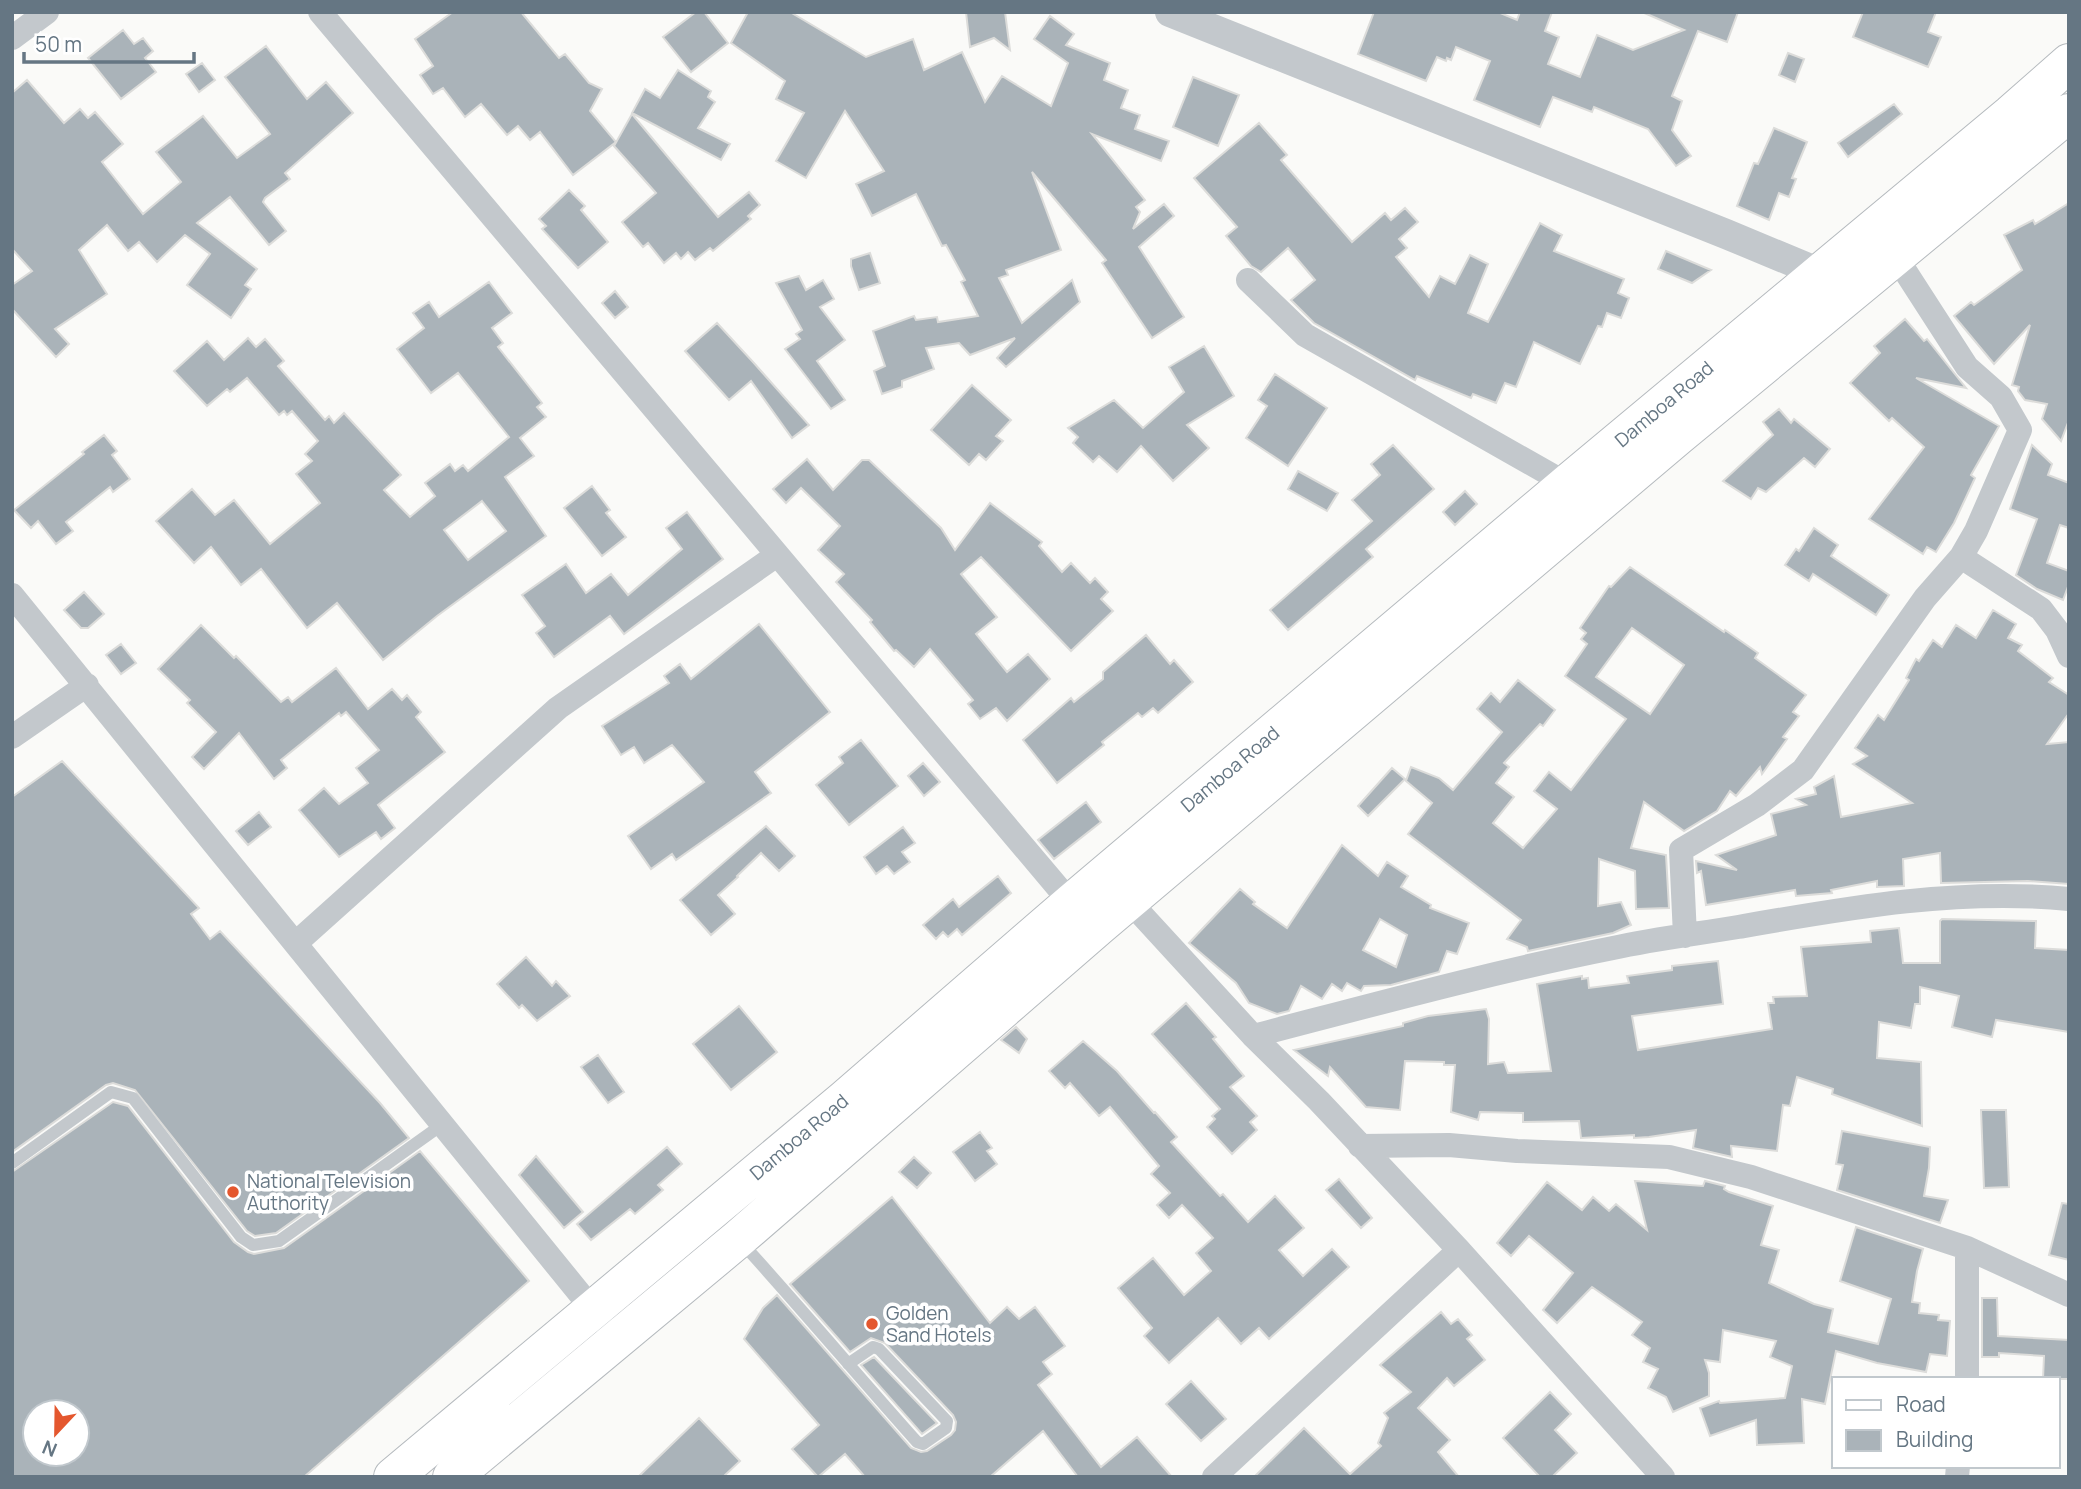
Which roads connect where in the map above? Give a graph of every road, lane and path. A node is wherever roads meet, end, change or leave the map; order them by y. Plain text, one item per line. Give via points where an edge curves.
1 (47, 12) edge
2 (320, 12) edge
3 (1170, 12) edge
4 (12, 38) edge
5 (2069, 63) edge
6 (2069, 113) edge
7 (1896, 257) junction
8 (1248, 280) dead end
9 (1832, 286) junction
10 (1567, 484) junction
11 (777, 555) junction
12 (1961, 558) junction
13 (12, 595) edge
14 (2069, 656) edge
15 (87, 685) junction
16 (12, 737) edge
17 (2069, 899) edge
18 (1129, 901) junction
19 (1070, 903) junction
20 (1685, 936) junction
21 (296, 943) junction
22 (1253, 1036) junction
23 (443, 1124) junction
24 (1360, 1146) junction
25 (12, 1163) edge
26 (738, 1239) junction
27 (1967, 1248) junction
28 (1459, 1250) junction
29 (2069, 1295) edge
30 (593, 1310) junction
31 (620, 1339) junction
32 (848, 1364) junction
33 (1967, 1377) edge
34 (393, 1477) edge
35 (452, 1477) edge
36 (1214, 1477) edge
37 (1662, 1477) edge

1 - 4 street
2 - 11 street
3 - 9 street
5 - 9 main road, Damboa Road
6 - 7 main road, Damboa Road
7 - 9 main road, Damboa Road
7 - 12 street via 1967,367 2001,397 2020,430
8 - 10 street via 1305,335
9 - 10 main road, Damboa Road
9 - 18 main road, Damboa Road via 1678,436
10 - 19 main road, Damboa Road
11 - 19 street
11 - 21 street via 558,708
12 - 14 street via 2041,609
12 - 20 street via 1925,598 1803,770 1757,805 1681,850
13 - 15 street
15 - 16 street
15 - 21 street
17 - 20 street via 2032,895 1937,898
18 - 22 street
18 - 26 main road, Damboa Road
19 - 30 main road, Damboa Road
20 - 22 street via 1614,947
21 - 23 street
22 - 24 street
23 - 25 lane via 279,1241 253,1245 241,1237 133,1098 111,1092
23 - 30 street
24 - 27 street via 1449,1145 1669,1157 1751,1177
24 - 28 street
26 - 31 main road, Damboa Road
26 - 32 lane
27 - 29 street
27 - 33 street
28 - 36 street
28 - 37 street
30 - 31 street
30 - 34 main road, Damboa Road
31 - 35 main road, Damboa Road
32 - 32 lane via 917,1442 923,1444 946,1428 947,1422 879,1349 873,1347

